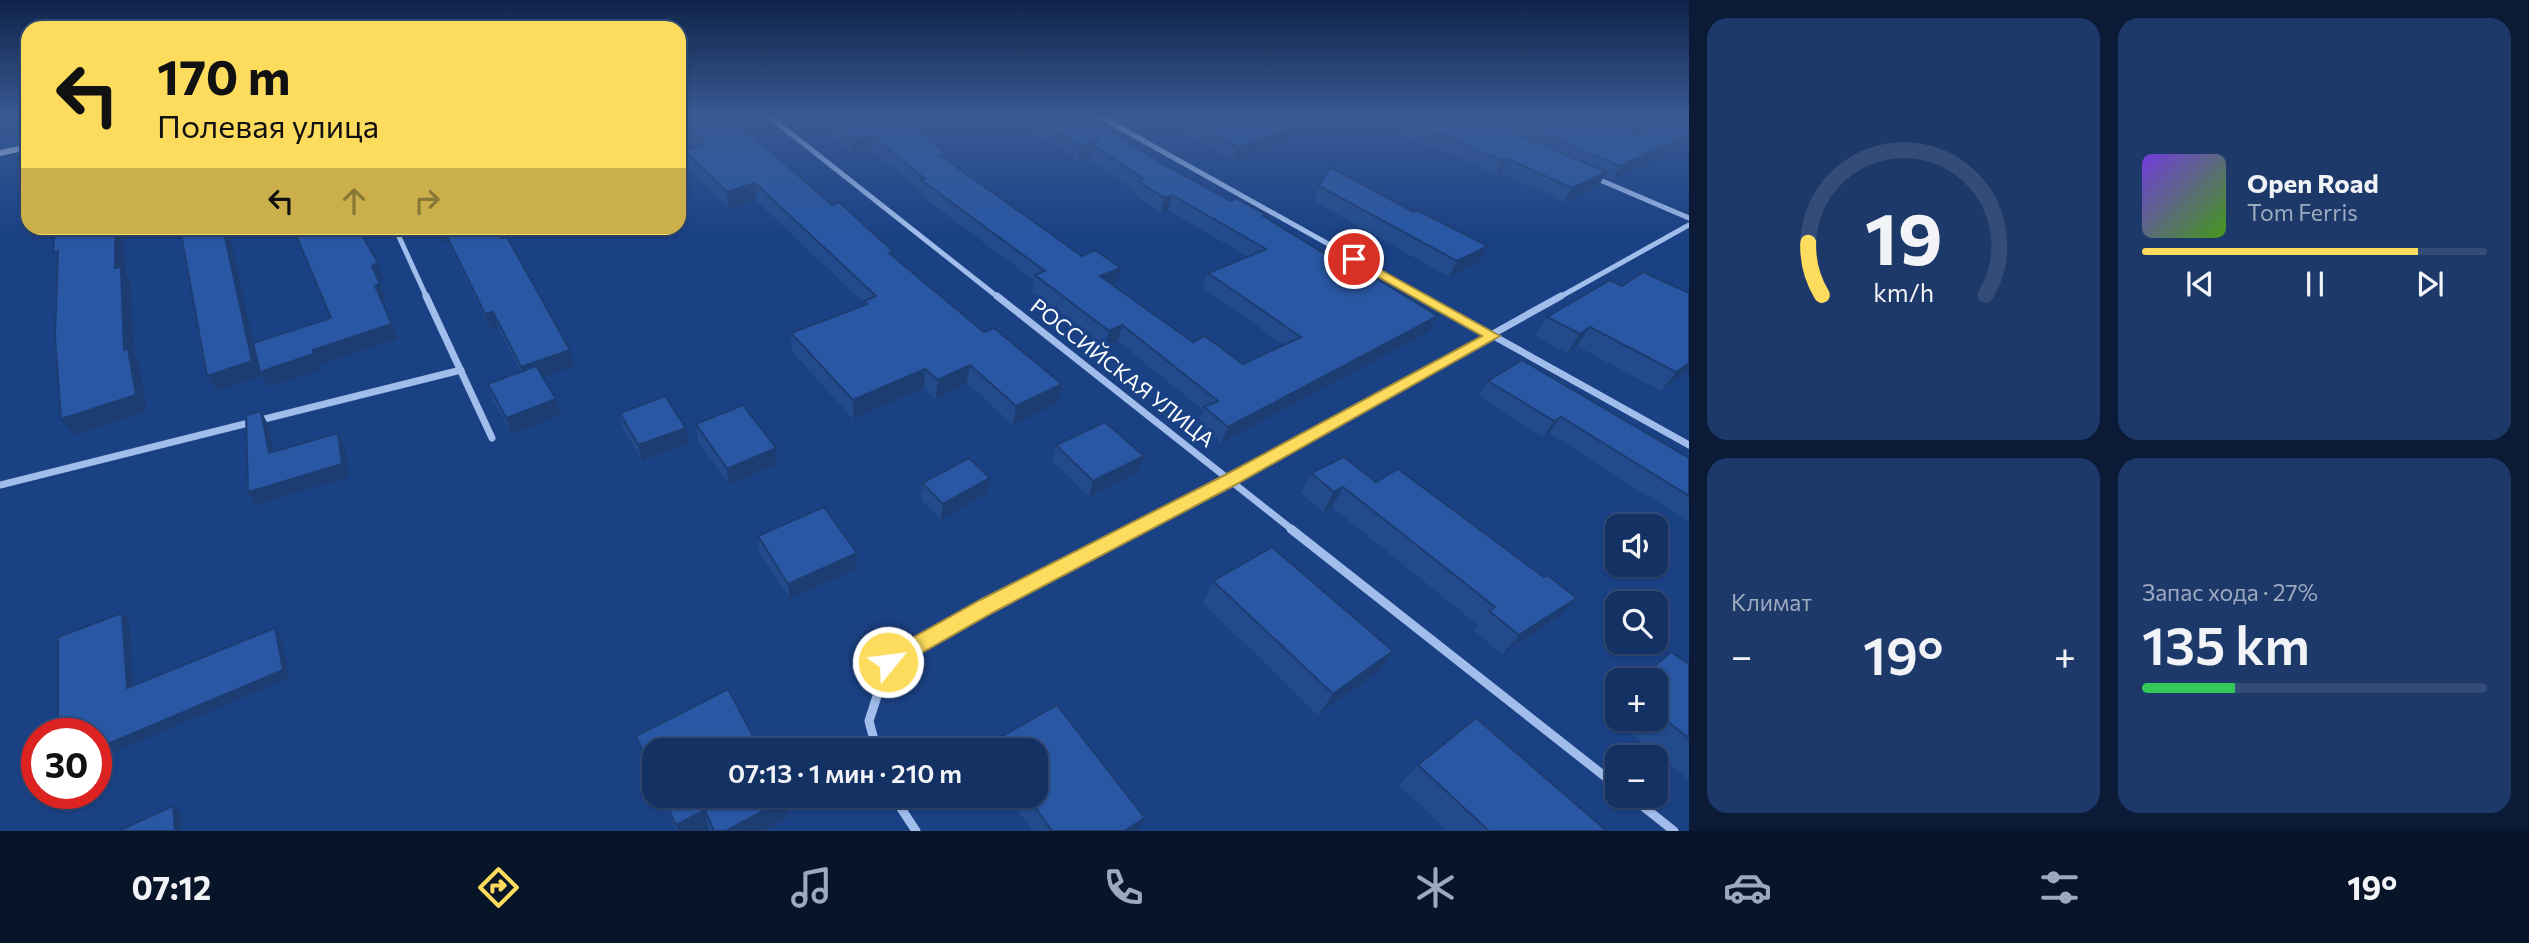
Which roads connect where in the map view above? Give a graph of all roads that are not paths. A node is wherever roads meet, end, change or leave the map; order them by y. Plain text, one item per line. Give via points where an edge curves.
1 (820, 156) edge
2 (1170, 156) edge
3 (1589, 176) edge
4 (1689, 218) edge
5 (1689, 225) edge
6 (398, 235) edge
7 (1493, 336) junction
8 (461, 370) junction
9 (492, 438) dead end
10 (1689, 445) edge
11 (1229, 481) junction
12 (0, 485) edge
13 (874, 738) edge
14 (1605, 777) edge
15 (901, 808) edge
16 (1645, 808) edge
17 (916, 831) edge
18 (1674, 831) edge

1 - 11 street, РОССИЙСКАЯ УЛИЦА
2 - 7 street
3 - 4 street
5 - 7 street
6 - 8 street
7 - 10 street
7 - 11 street
8 - 9 street
8 - 12 street
11 - 13 street via 888,662 870,721
11 - 14 street, РОССИЙСКАЯ УЛИЦА
15 - 17 street
16 - 18 street

